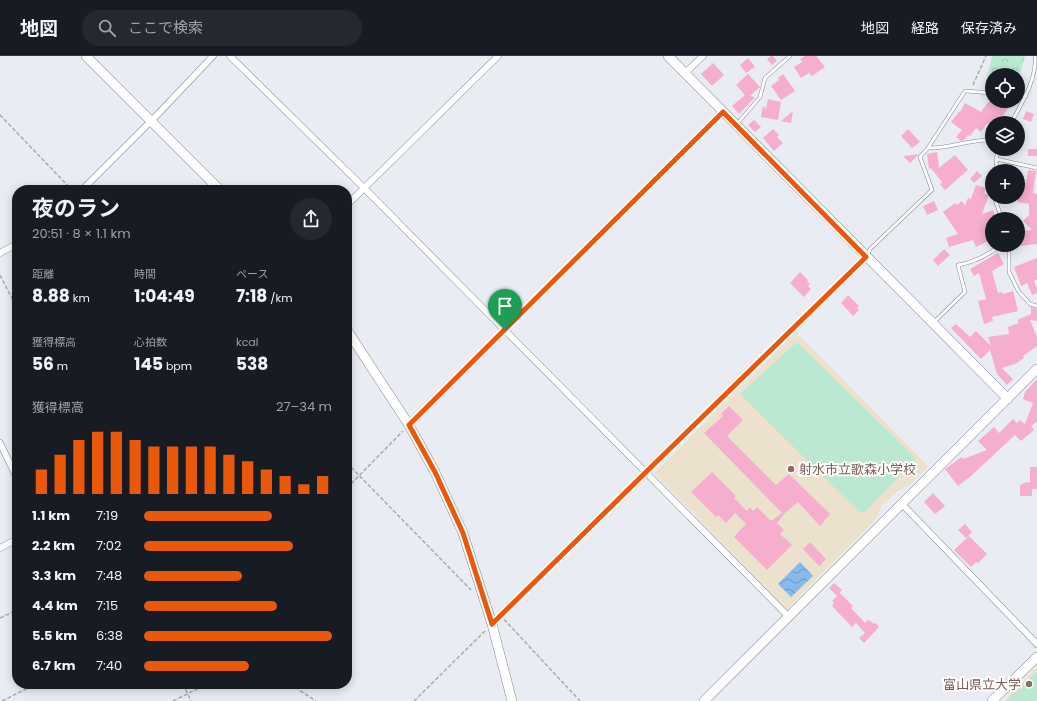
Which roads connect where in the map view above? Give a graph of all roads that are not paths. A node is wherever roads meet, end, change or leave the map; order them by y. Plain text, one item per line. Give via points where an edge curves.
1 (86, 56) edge
2 (213, 56) edge
3 (230, 56) edge
4 (498, 56) edge
5 (668, 56) edge
6 (703, 56) edge
7 (790, 56) edge
8 (1035, 56) edge
9 (685, 73) junction
10 (985, 93) edge
11 (1026, 96) joint
12 (1016, 116) edge
13 (151, 121) junction
14 (736, 125) junction
15 (985, 141) edge
16 (928, 148) junction
17 (997, 156) edge
18 (996, 160) junction
19 (996, 164) edge
20 (1037, 168) edge
21 (87, 185) edge
22 (215, 185) edge
23 (364, 188) junction
24 (352, 200) edge
25 (12, 247) edge
26 (991, 252) edge
27 (1009, 252) edge
28 (0, 253) edge
29 (866, 257) junction
30 (1037, 306) edge
31 (932, 323) junction
32 (352, 338) edge
33 (1037, 369) edge
34 (1008, 399) junction
35 (0, 443) edge
36 (12, 468) edge
37 (902, 504) junction
38 (12, 542) edge
39 (0, 548) edge
40 (789, 616) junction
41 (1037, 644) edge
42 (1037, 657) edge
43 (512, 701) edge
44 (704, 701) edge
45 (992, 701) edge

1 - 13 street
2 - 13 street
3 - 23 street
4 - 23 street
5 - 9 street
6 - 9 street
7 - 14 lane via 765,78 760,97
8 - 11 lane via 1036,64
9 - 14 street
10 - 16 lane via 965,91
11 - 12 lane
13 - 21 street
13 - 22 street
14 - 29 street
15 - 16 lane
16 - 29 lane via 920,157 932,190 870,249
17 - 18 lane
18 - 19 lane
18 - 20 lane
23 - 24 street
23 - 40 street
25 - 28 street
26 - 31 lane via 981,259 958,265 965,292
27 - 30 lane via 1010,272 1019,292 1030,304
29 - 31 street
31 - 34 street
32 - 43 street via 409,425 435,472 463,533 492,624
33 - 34 street
34 - 37 street
35 - 36 street
37 - 40 street
37 - 41 street
38 - 39 street
40 - 44 street
42 - 45 street

